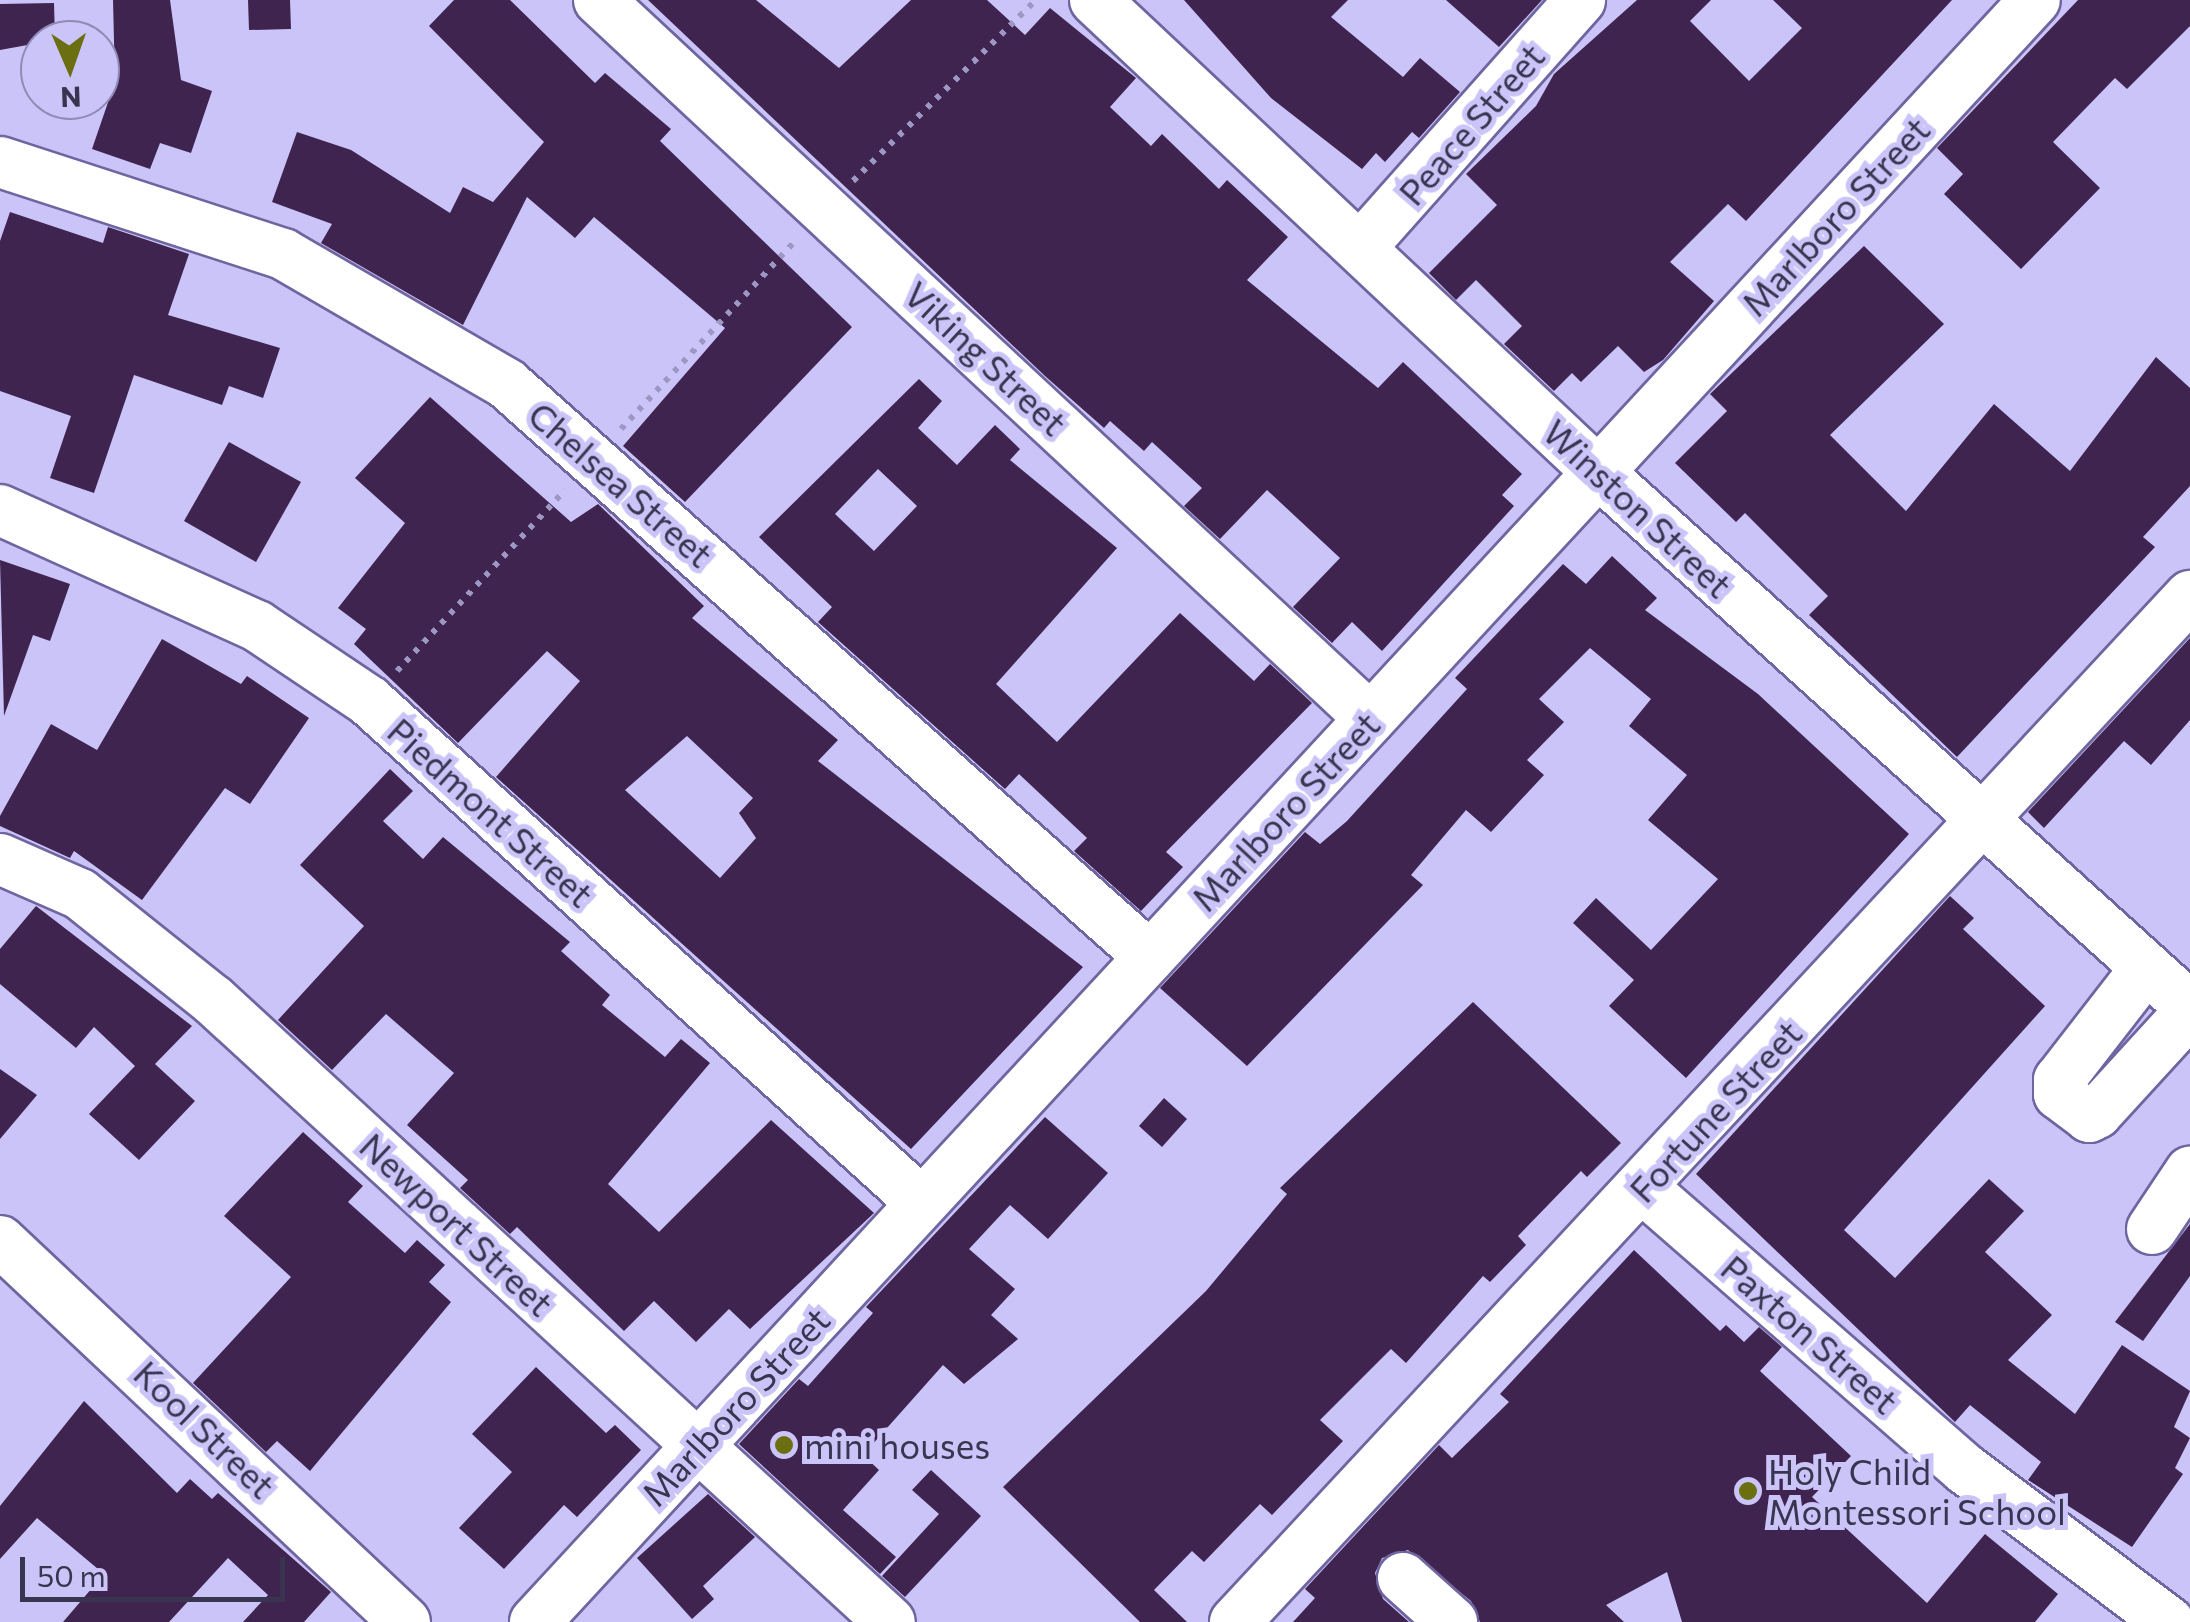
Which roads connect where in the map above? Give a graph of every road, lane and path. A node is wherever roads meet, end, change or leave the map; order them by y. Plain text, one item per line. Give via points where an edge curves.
1 (599, 0) edge
2 (1036, 0) edge
3 (1095, 0) edge
4 (1580, 0) edge
5 (2034, 0) edge
6 (0, 162) edge
7 (826, 208) junction
8 (1362, 247) junction
9 (594, 459) junction
10 (1598, 472) junction
11 (0, 510) edge
12 (2190, 596) edge
13 (369, 702) junction
14 (1370, 718) junction
15 (1982, 822) junction
16 (0, 859) edge
17 (1150, 956) junction
18 (2146, 968) junction
19 (2190, 1009) edge
20 (2190, 1172) edge
21 (1644, 1189) junction
22 (922, 1204) junction
23 (2152, 1229) dead end
24 (0, 1242) edge
25 (698, 1446) junction
26 (1403, 1578) dead end
27 (405, 1622) edge
28 (535, 1622) edge
29 (890, 1622) edge
30 (1235, 1622) edge
31 (1452, 1622) edge
32 (2169, 1622) edge

1 - 7 street, Viking Street
2 - 7 path
3 - 8 street, Winston Street
4 - 8 street, Peace Street
5 - 10 street, Marlboro Street
6 - 9 street, Chelsea Street via 283,254 507,384
7 - 9 path
7 - 14 street, Viking Street
8 - 10 street, Winston Street
9 - 13 path
9 - 17 street, Chelsea Street
10 - 14 street, Marlboro Street
10 - 15 street, Winston Street
11 - 13 street, Piedmont Street via 257,626
12 - 15 street, Fortune Street
13 - 22 street, Piedmont Street
14 - 17 street, Marlboro Street
15 - 18 street, Winston Street
15 - 21 street, Fortune Street
16 - 25 street, Newport Street via 80,894 213,1000
17 - 22 street, Marlboro Street
18 - 19 street, Winston Street
18 - 19 street via 2059,1080 2059,1094 2082,1114 2097,1113
20 - 23 street
21 - 30 street, Fortune Street
21 - 32 street, Paxton Street via 1965,1470
22 - 25 street, Marlboro Street
24 - 27 street, Kool Street
25 - 28 street, Marlboro Street
25 - 29 street, Newport Street
26 - 31 street

